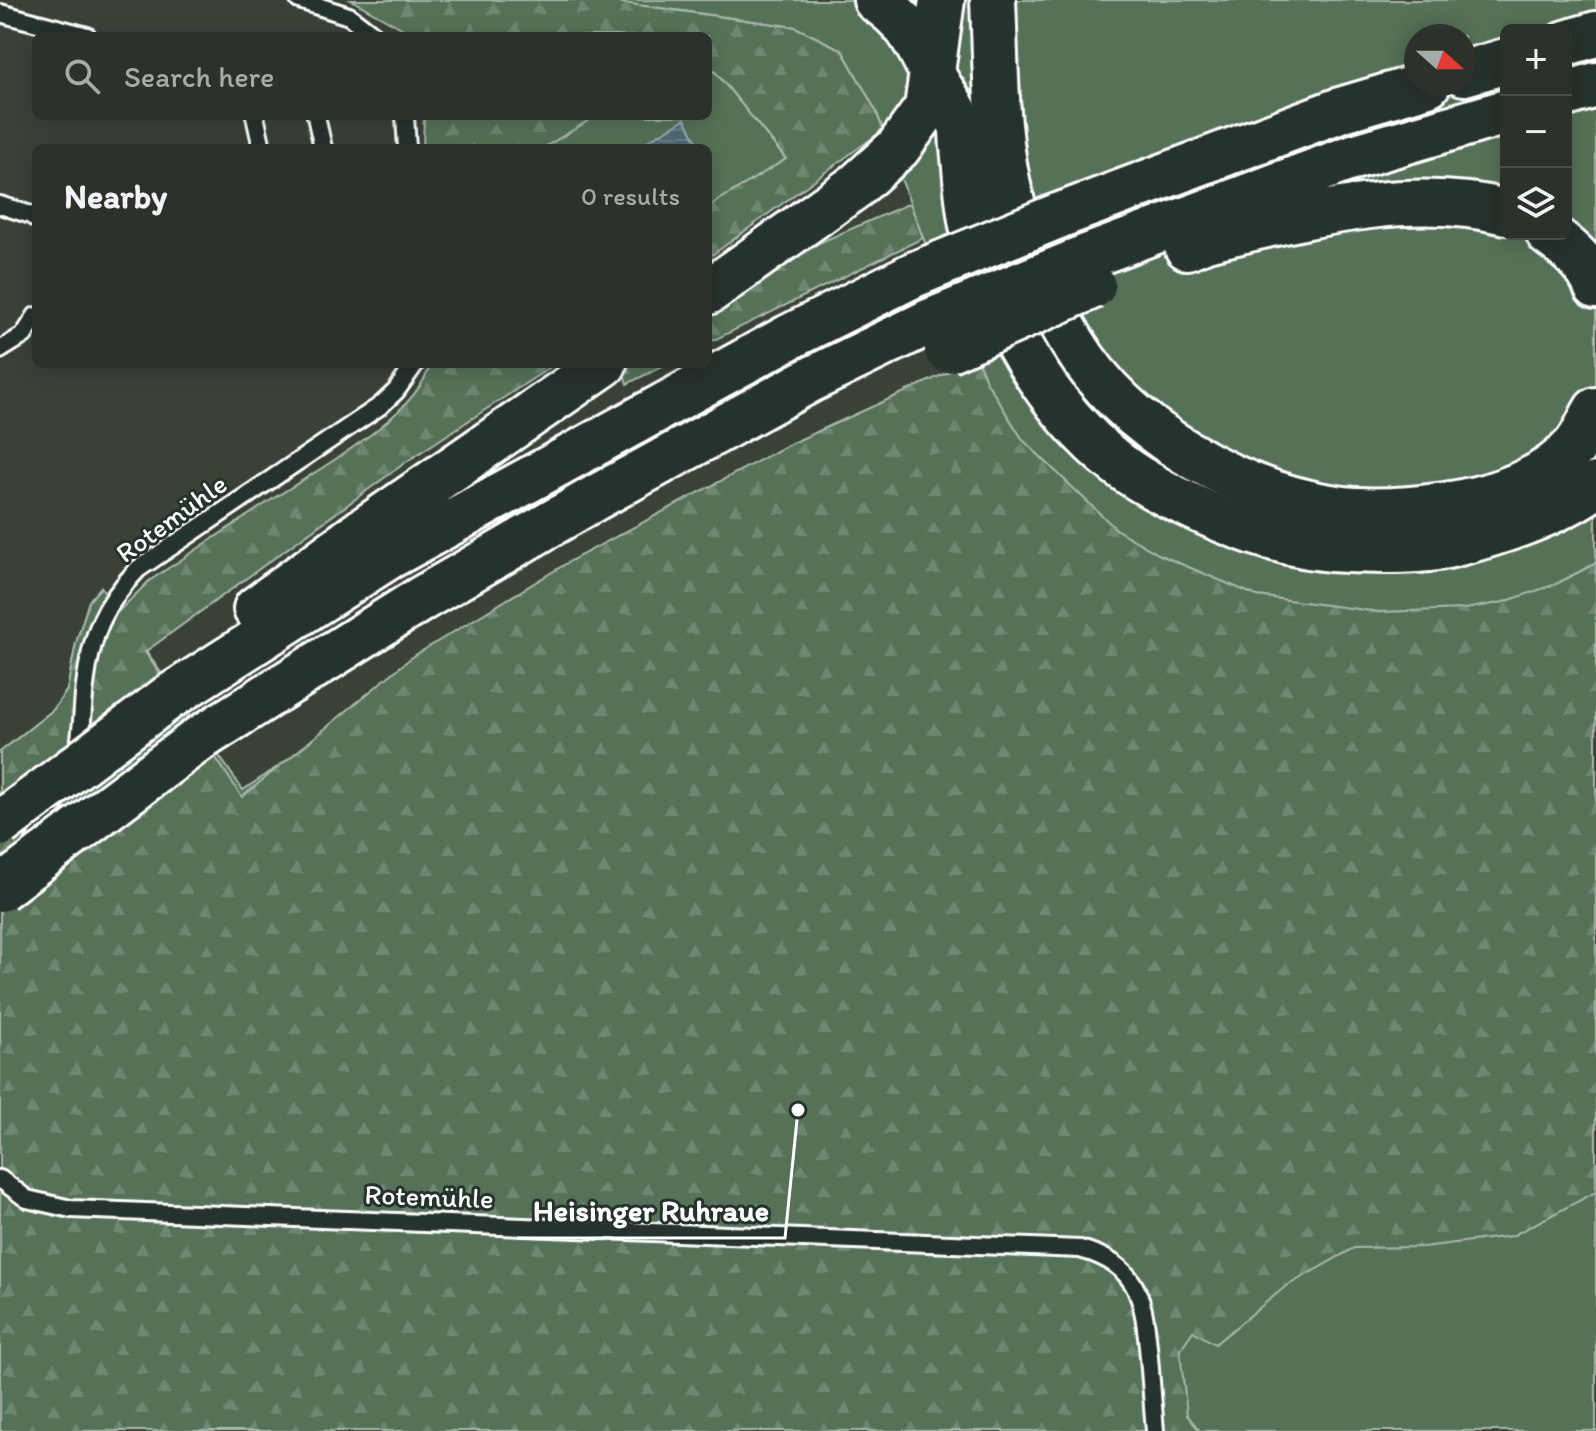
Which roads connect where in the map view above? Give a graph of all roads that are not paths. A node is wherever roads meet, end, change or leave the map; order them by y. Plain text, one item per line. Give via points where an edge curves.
1 (299, 0) edge
2 (876, 0) edge
3 (944, 0) edge
4 (993, 0) edge
5 (0, 13) edge
6 (72, 32) edge
7 (370, 32) edge
8 (1596, 34) edge
9 (1572, 41) edge
10 (1500, 63) edge
11 (1476, 70) edge
12 (932, 73) junction
13 (1596, 85) edge
14 (1404, 91) edge
15 (1572, 92) edge
16 (1500, 114) edge
17 (256, 120) edge
18 (317, 120) edge
19 (405, 120) edge
20 (960, 123) junction
21 (261, 144) edge
22 (322, 144) edge
23 (407, 144) edge
24 (0, 205) edge
25 (1500, 210) edge
26 (32, 216) edge
27 (1558, 240) edge
28 (1083, 274) junction
29 (1596, 286) edge
30 (712, 289) edge
31 (32, 322) edge
32 (0, 350) edge
33 (412, 368) edge
34 (598, 368) edge
35 (1596, 410) edge
36 (1596, 485) edge
37 (169, 697) junction
38 (0, 824) edge
39 (2, 896) edge
40 (0, 1179) edge
41 (1155, 1431) edge

1 - 7 lane via 349,16
2 - 12 main road via 916,39
3 - 12 main road
3 - 20 main road
4 - 35 main road via 1002,150 1028,252 1074,346 1144,425 1249,484 1337,508 1385,511 1472,501 1518,485 1576,446
5 - 6 lane
8 - 9 main road
10 - 11 main road
12 - 20 main road
12 - 30 main road via 927,108 889,159
13 - 15 main road
14 - 37 main road, bridge via 1340,110 913,275 388,557
16 - 28 main road via 1356,156
17 - 21 lane
18 - 22 lane
19 - 23 lane
20 - 36 main road via 972,225 991,283 1040,382 1119,465 1189,506 1253,533 1324,549 1378,551 1449,546 1528,520
24 - 26 lane
25 - 28 main road via 1410,203 1344,208
27 - 29 main road
28 - 39 main road, bridge via 939,336 810,380 595,498 421,599 199,739
31 - 32 lane via 24,335
33 - 39 lane, Rotemühle via 380,406 138,569 120,588 92,642 75,760
34 - 37 main road via 230,627
37 - 38 main road, bridge
40 - 41 lane, Rotemühle via 27,1199 71,1209 1080,1249 1121,1268 1138,1292 1146,1324

